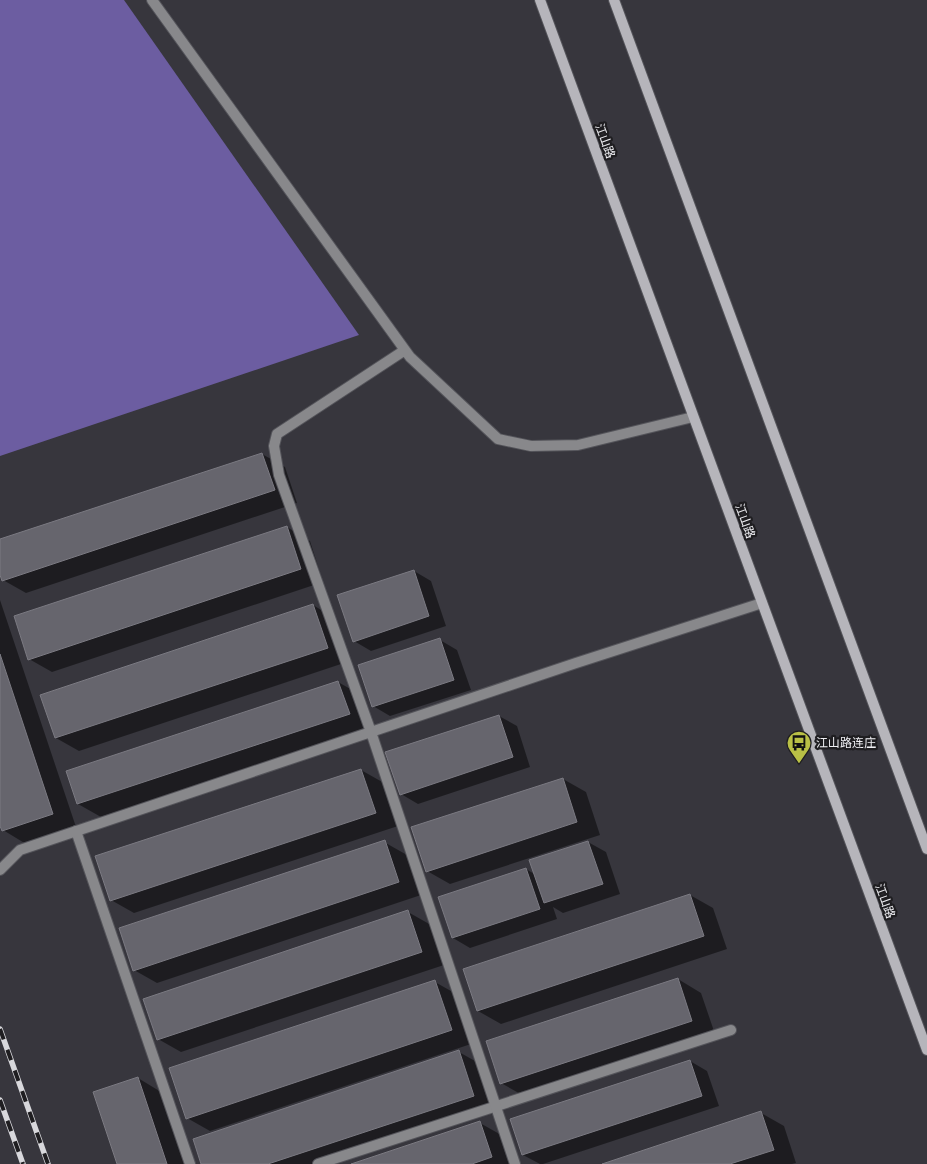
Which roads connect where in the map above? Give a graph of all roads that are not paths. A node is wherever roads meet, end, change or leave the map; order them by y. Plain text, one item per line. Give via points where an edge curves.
1 (152, 0) edge
2 (540, 0) edge
3 (614, 0) edge
4 (405, 350) junction
5 (694, 417) junction
6 (762, 603) junction
7 (371, 732) junction
8 (76, 831) junction
9 (927, 849) edge
10 (0, 870) edge
11 (731, 1030) dead end
12 (927, 1050) edge
13 (496, 1106) junction
14 (190, 1164) edge
15 (318, 1164) edge
16 (515, 1164) edge

1 - 4 street
2 - 5 main road, 江山路
3 - 9 main road
4 - 5 street via 498,439 531,446 578,445
4 - 7 street via 277,434 274,446 279,475
5 - 6 main road, 江山路
6 - 7 street
6 - 12 main road, 江山路
7 - 8 street
7 - 13 street
8 - 10 street via 20,850
8 - 14 street
11 - 13 street
13 - 15 street
13 - 16 street

